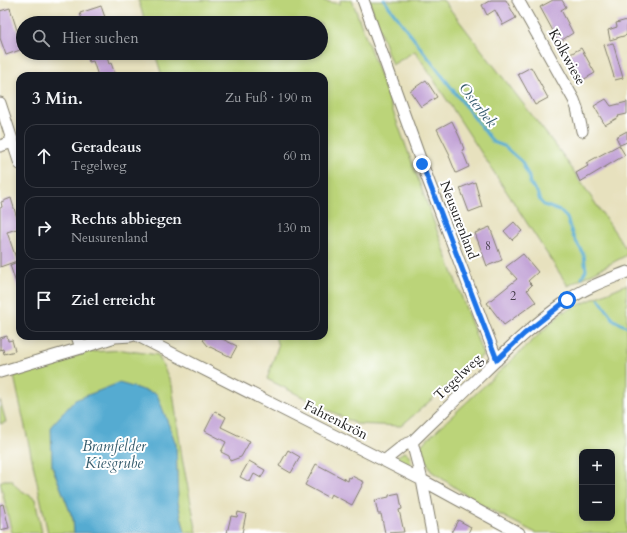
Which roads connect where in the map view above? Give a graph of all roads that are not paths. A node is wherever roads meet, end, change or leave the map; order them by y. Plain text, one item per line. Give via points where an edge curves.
1 (363, 0) edge
2 (518, 0) edge
3 (0, 103) edge
4 (582, 131) dead end
5 (13, 142) junction
6 (0, 146) edge
7 (16, 151) edge
8 (627, 272) edge
9 (78, 340) edge
10 (104, 340) edge
11 (146, 340) edge
12 (81, 348) junction
13 (497, 360) junction
14 (0, 372) edge
15 (412, 442) junction
16 (384, 461) junction
17 (422, 480) junction
18 (432, 533) edge
19 (519, 533) edge

1 - 13 street, Neusurenland
2 - 4 street, Kolkwiese via 574,100
3 - 5 street
5 - 6 street
5 - 7 street
8 - 13 street, Tegelweg via 567,300 524,334
9 - 12 street
10 - 12 street
11 - 16 street, Fahrenkrön
12 - 14 street
13 - 15 street, Tegelweg
15 - 16 street, Tegelweg via 404,445
15 - 17 street
16 - 17 street, Fahrenkrön
17 - 18 street
17 - 19 street, Fahrenkrön

